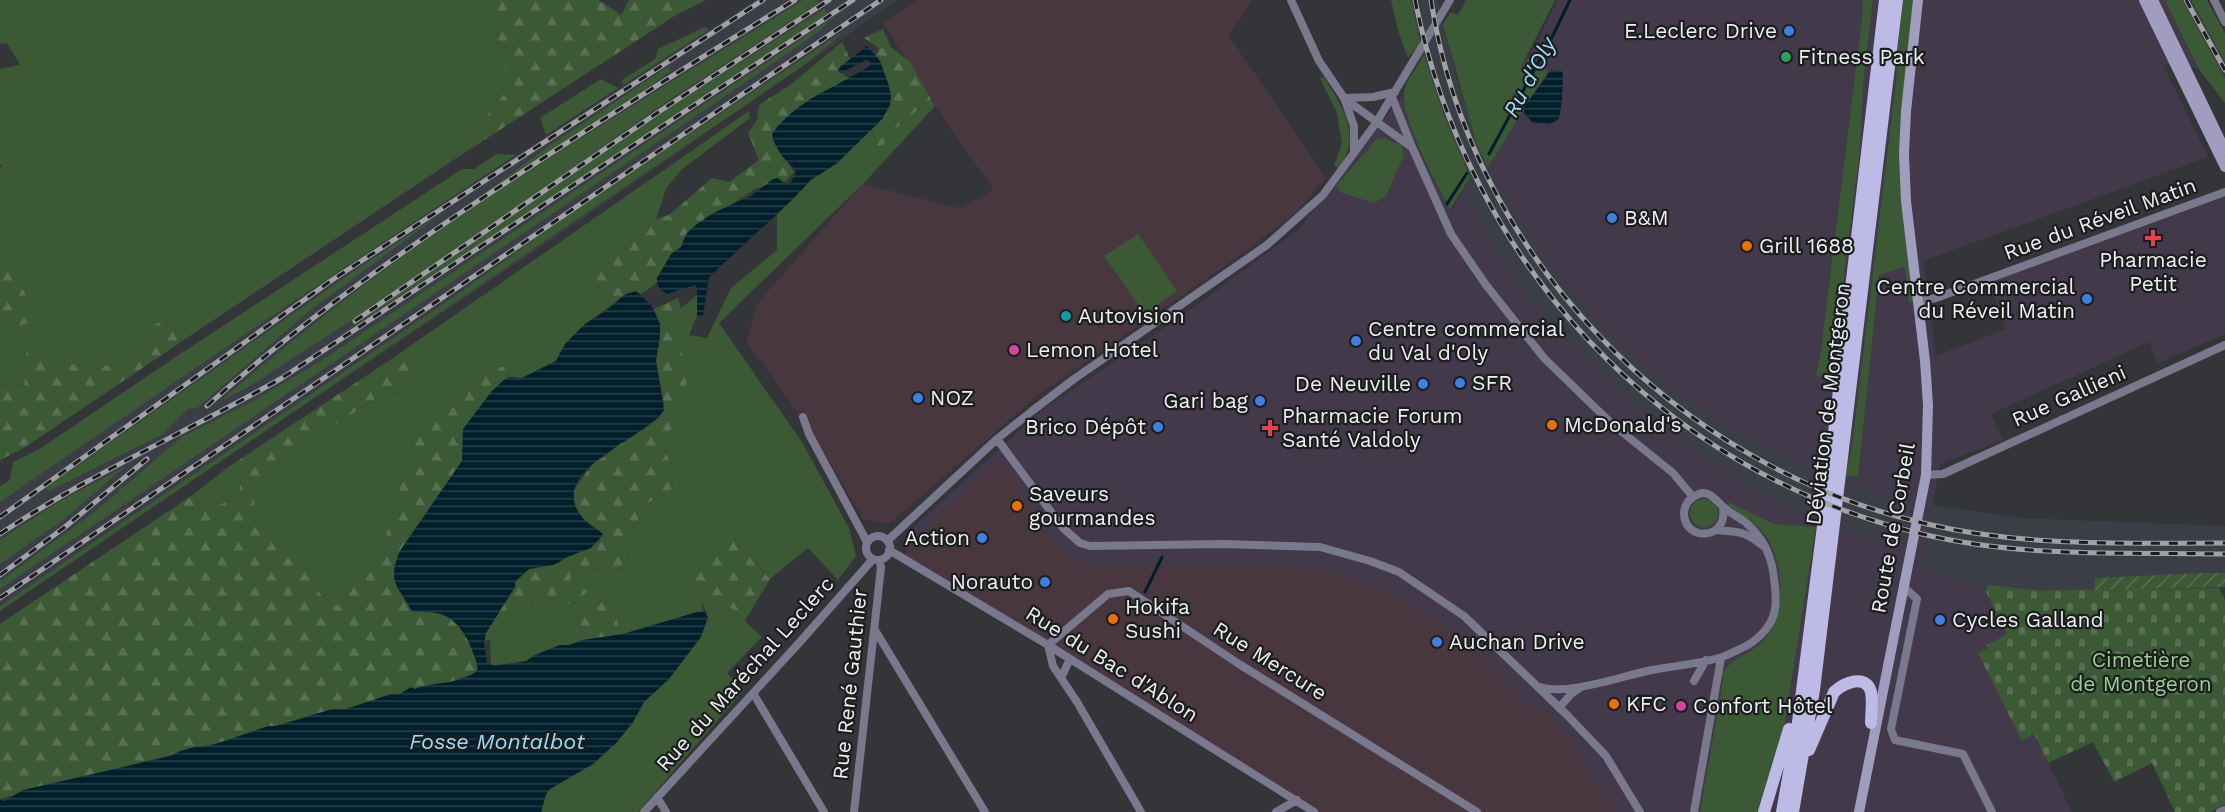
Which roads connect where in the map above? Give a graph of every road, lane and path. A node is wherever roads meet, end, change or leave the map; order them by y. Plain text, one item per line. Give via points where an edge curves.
1 (1291, 0) edge
2 (1450, 0) edge
3 (1885, 0) edge
4 (1897, 0) edge
5 (1918, 0) edge
6 (2144, 0) edge
7 (2153, 0) edge
8 (2214, 0) edge
9 (2225, 22) edge
10 (1394, 94) junction
11 (1344, 98) junction
12 (1376, 123) junction
13 (1412, 147) junction
14 (2225, 150) edge
15 (1354, 152) junction
16 (2225, 167) edge
17 (2225, 192) edge
18 (1918, 302) junction
19 (2225, 345) edge
20 (803, 417) dead end
21 (997, 439) junction
22 (1926, 475) junction
23 (1693, 497) junction
24 (1723, 508) junction
25 (1716, 530) junction
26 (887, 541) junction
27 (867, 542) junction
28 (1765, 548) junction
29 (890, 550) junction
30 (876, 560) junction
31 (1905, 588) junction
32 (875, 630) junction
33 (1048, 645) junction
34 (1721, 658) junction
35 (1070, 659) junction
36 (1706, 660) junction
37 (1887, 668) junction
38 (1061, 678) junction
39 (1694, 681) dead end
40 (1584, 686) junction
41 (1538, 687) junction
42 (753, 693) junction
43 (1800, 707) junction
44 (1559, 708) junction
45 (1871, 723) junction
46 (1803, 762) junction
47 (657, 797) junction
48 (1296, 800) junction
49 (1304, 809) edge
50 (2225, 810) edge
51 (644, 812) edge
52 (666, 812) edge
53 (824, 812) edge
54 (854, 812) edge
55 (985, 812) edge
56 (1142, 812) edge
57 (1276, 812) edge
58 (1314, 812) edge
59 (1477, 812) edge
60 (1640, 812) edge
61 (1694, 812) edge
62 (1764, 812) edge
63 (1782, 812) edge
64 (1793, 812) edge
65 (1852, 812) edge
66 (1859, 812) edge
67 (1992, 812) edge
68 (2220, 812) edge

1 - 11 street via 1319,61
2 - 10 street
3 - 43 main road, Déviation de Montgeron
4 - 46 main road, Déviation de Montgeron
5 - 18 main road, Route de Corbeil via 1904,144 1906,201
6 - 16 main road
7 - 14 main road
8 - 9 street
10 - 11 street
10 - 12 street
10 - 13 street
11 - 12 street
11 - 15 street via 1354,126
12 - 13 street
12 - 15 street
13 - 23 street via 1451,234 1536,349 1611,423 1673,473
15 - 21 street via 1323,195 1267,245 1074,379
17 - 18 street, Rue du Réveil Matin
18 - 22 main road, Route de Corbeil via 1929,419
19 - 22 street, Rue Gallieni via 1942,474
20 - 27 street
21 - 26 street
21 - 41 street via 1063,528 1080,543 1320,548 1370,561 1423,586 1464,616
22 - 31 main road, Route de Corbeil
23 - 24 street via 1711,495
23 - 25 street via 1685,509 1688,526 1704,534
24 - 25 street via 1723,520
24 - 28 street via 1744,521
25 - 28 street via 1737,530
26 - 27 street via 877,536
26 - 29 street
27 - 30 street via 867,553
28 - 34 street via 1771,560 1775,610 1766,630 1750,644
29 - 30 street via 886,557
29 - 33 street, Rue du Bac d'Ablon
30 - 32 street, Rue René Gauthier via 881,567
30 - 42 street, Rue du Maréchal Leclerc
31 - 37 main road, Route de Corbeil
31 - 67 street via 1917,599 1891,729 1895,740 1963,754
32 - 54 street, Rue René Gauthier
32 - 55 street
33 - 35 street, Rue du Bac d'Ablon
33 - 38 street via 1053,666
33 - 59 street, Rue Mercure via 1108,594 1129,591
34 - 36 street
34 - 61 street
35 - 38 street
35 - 48 street, Rue du Bac d'Ablon
36 - 39 street
36 - 40 street
37 - 45 main road, Route de Corbeil
37 - 66 main road, Route de Corbeil
38 - 56 street
40 - 41 street via 1554,691
40 - 44 street
41 - 44 street
42 - 47 street, Rue du Maréchal Leclerc
42 - 53 street
43 - 62 main road via 1791,720
43 - 63 main road, Déviation de Montgeron
44 - 60 street via 1606,756
45 - 46 main road via 1871,690 1859,682 1842,685 1834,692
45 - 65 main road, Route de Corbeil
46 - 64 main road, Déviation de Montgeron
47 - 51 street, Rue du Maréchal Leclerc
47 - 52 street
48 - 49 street, Rue du Bac d'Ablon
48 - 57 street
49 - 58 street, Rue du Bac d'Ablon
50 - 68 street

